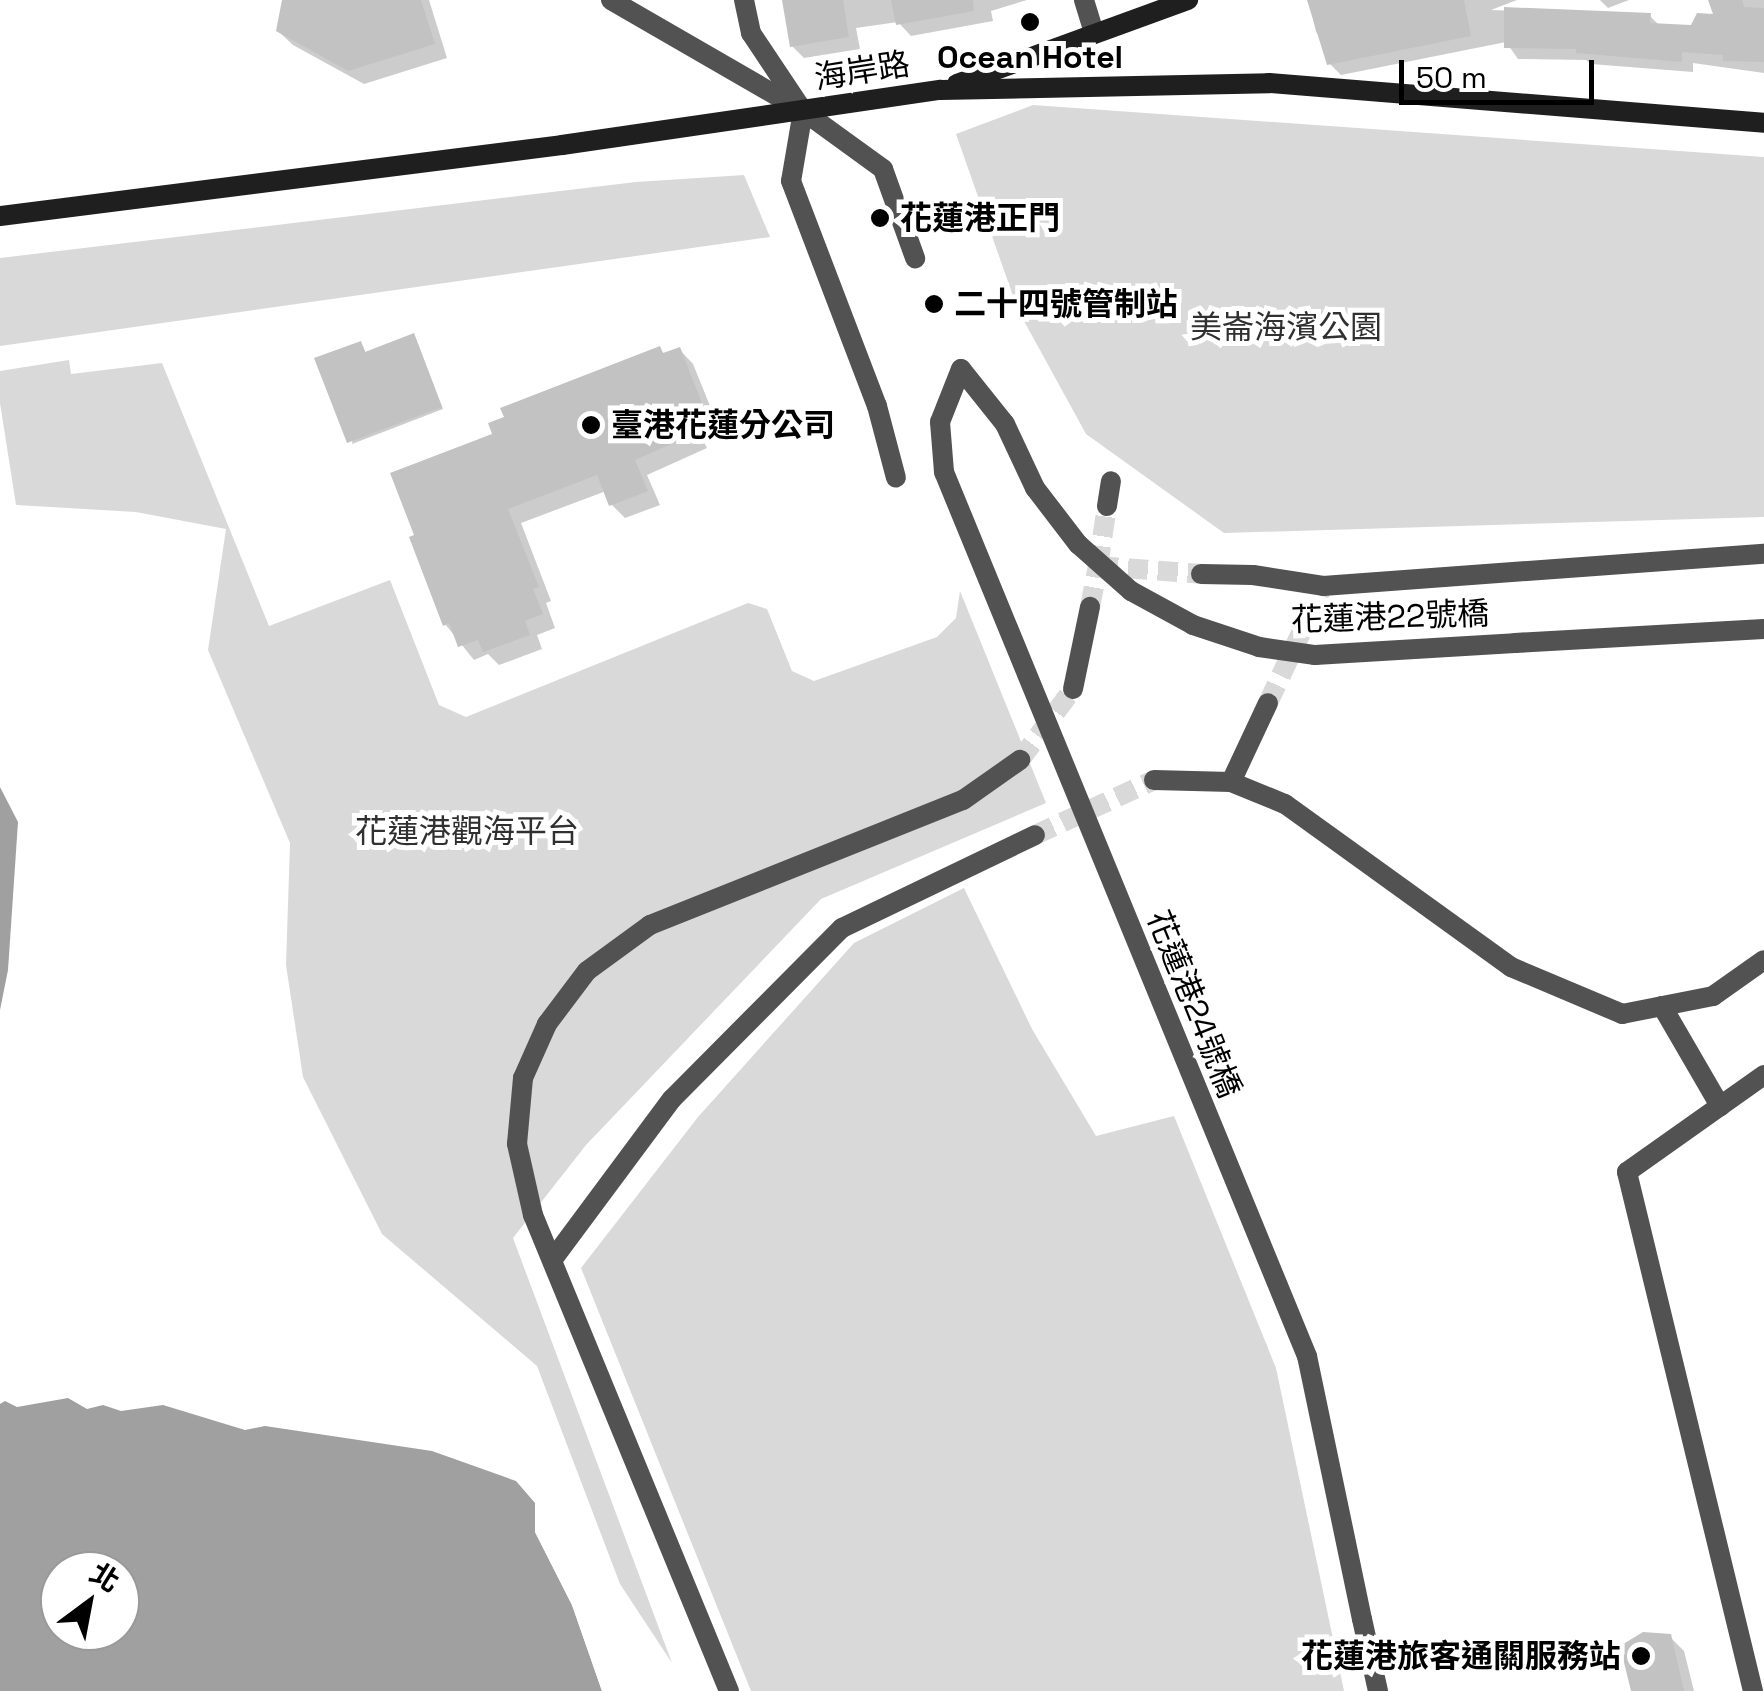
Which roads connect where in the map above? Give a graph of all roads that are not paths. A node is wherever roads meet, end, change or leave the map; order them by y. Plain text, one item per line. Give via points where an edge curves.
1 (611, 0) edge
2 (744, 0) edge
3 (1084, 0) edge
4 (1188, 0) edge
5 (1094, 33) junction
6 (940, 90) junction
7 (802, 110) junction
8 (1764, 123) edge
9 (0, 216) edge
10 (915, 258) dead end
11 (953, 348) dead end
12 (961, 369) junction
13 (896, 478) dead end
14 (1111, 481) dead end
15 (1107, 506) tunnel mouth
16 (1764, 554) edge
17 (1200, 574) tunnel mouth
18 (1090, 606) tunnel mouth
19 (1764, 629) edge
20 (1073, 689) tunnel mouth
21 (1268, 702) tunnel mouth
22 (1020, 760) tunnel mouth
23 (1154, 780) tunnel mouth
24 (1231, 782) junction
25 (1035, 835) tunnel mouth
26 (1764, 960) edge
27 (1662, 1006) junction
28 (1764, 1075) edge
29 (1720, 1106) junction
30 (553, 1260) junction
31 (729, 1691) edge
32 (1378, 1691) edge
33 (1753, 1691) edge

1 - 7 street
2 - 7 street via 751,32
3 - 5 street
4 - 5 main road
5 - 6 main road
6 - 7 main road, 海岸路
6 - 8 main road, 海岸路 via 1269,83
7 - 9 main road, 海岸路
7 - 10 street via 883,169
7 - 13 street via 791,181 877,406
11 - 12 street, 花蓮港22號橋
12 - 19 street, 花蓮港22號橋, bridge via 1005,424 1035,488 1078,544 1131,590 1192,625 1260,647 1316,655
12 - 32 street, 花蓮港24號橋, bridge via 940,422 944,472 1307,1356
14 - 15 street
16 - 17 street via 1323,586
18 - 20 street
21 - 24 street
22 - 30 street via 963,800 650,925 587,971 547,1024 524,1078 517,1144 533,1216
23 - 24 street
24 - 27 street via 1286,804 1510,967 1622,1014
25 - 30 street via 842,928 672,1099
26 - 27 street via 1713,996
27 - 29 street
28 - 29 street
29 - 33 street via 1627,1172
30 - 31 street

